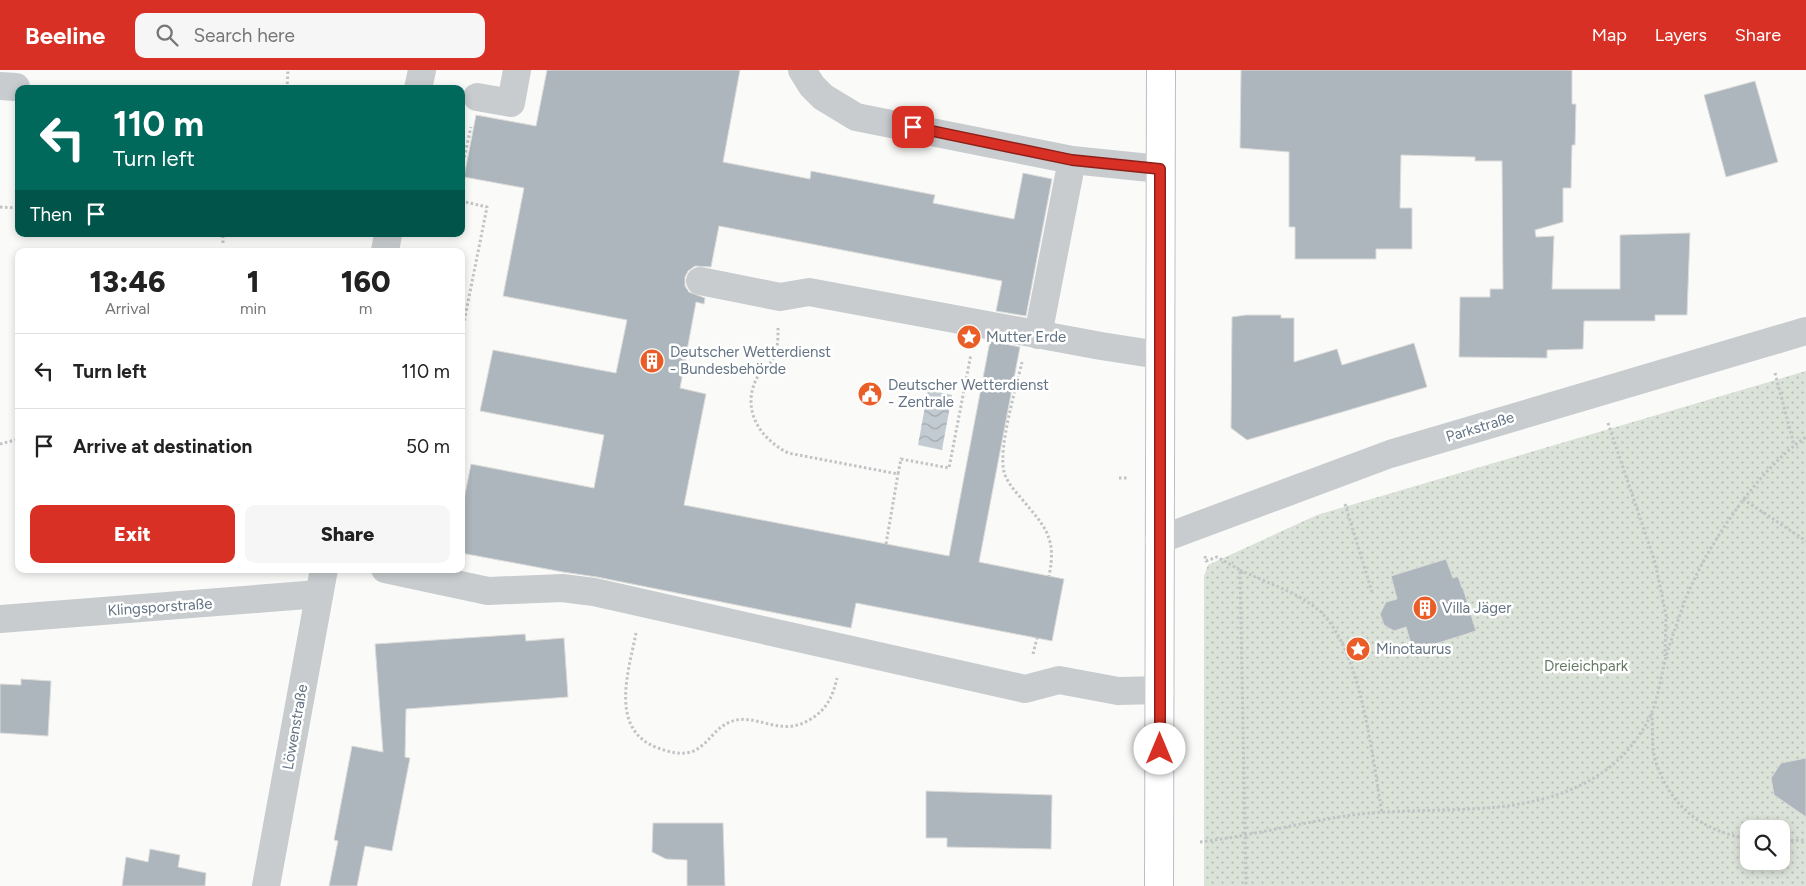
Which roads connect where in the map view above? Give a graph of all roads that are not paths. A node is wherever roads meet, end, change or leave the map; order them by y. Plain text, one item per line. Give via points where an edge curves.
1 (422, 70) edge
2 (517, 70) edge
3 (802, 70) edge
4 (1161, 70) edge
5 (419, 85) edge
6 (477, 97) road end
7 (1072, 160) junction
8 (1160, 169) junction
9 (700, 281) dead end
10 (1806, 331) edge
11 (1033, 334) junction
12 (1159, 355) junction
13 (1159, 540) junction
14 (405, 573) edge
15 (322, 582) edge
16 (0, 619) edge
17 (1160, 690) junction
18 (266, 886) edge
19 (1160, 886) edge

1 - 5 street
2 - 6 street via 511,103
3 - 7 street via 823,96 856,116
4 - 8 main road
7 - 8 street
7 - 11 street
8 - 12 main road
9 - 11 street via 780,297 809,292
10 - 13 street, Parkstraße via 1390,454
11 - 12 street
12 - 13 main road
13 - 17 main road
14 - 17 street via 488,591 577,589 1026,689 1059,680 1118,691
15 - 16 street, Klingsporstraße
15 - 18 street, Löwenstraße
17 - 19 main road

